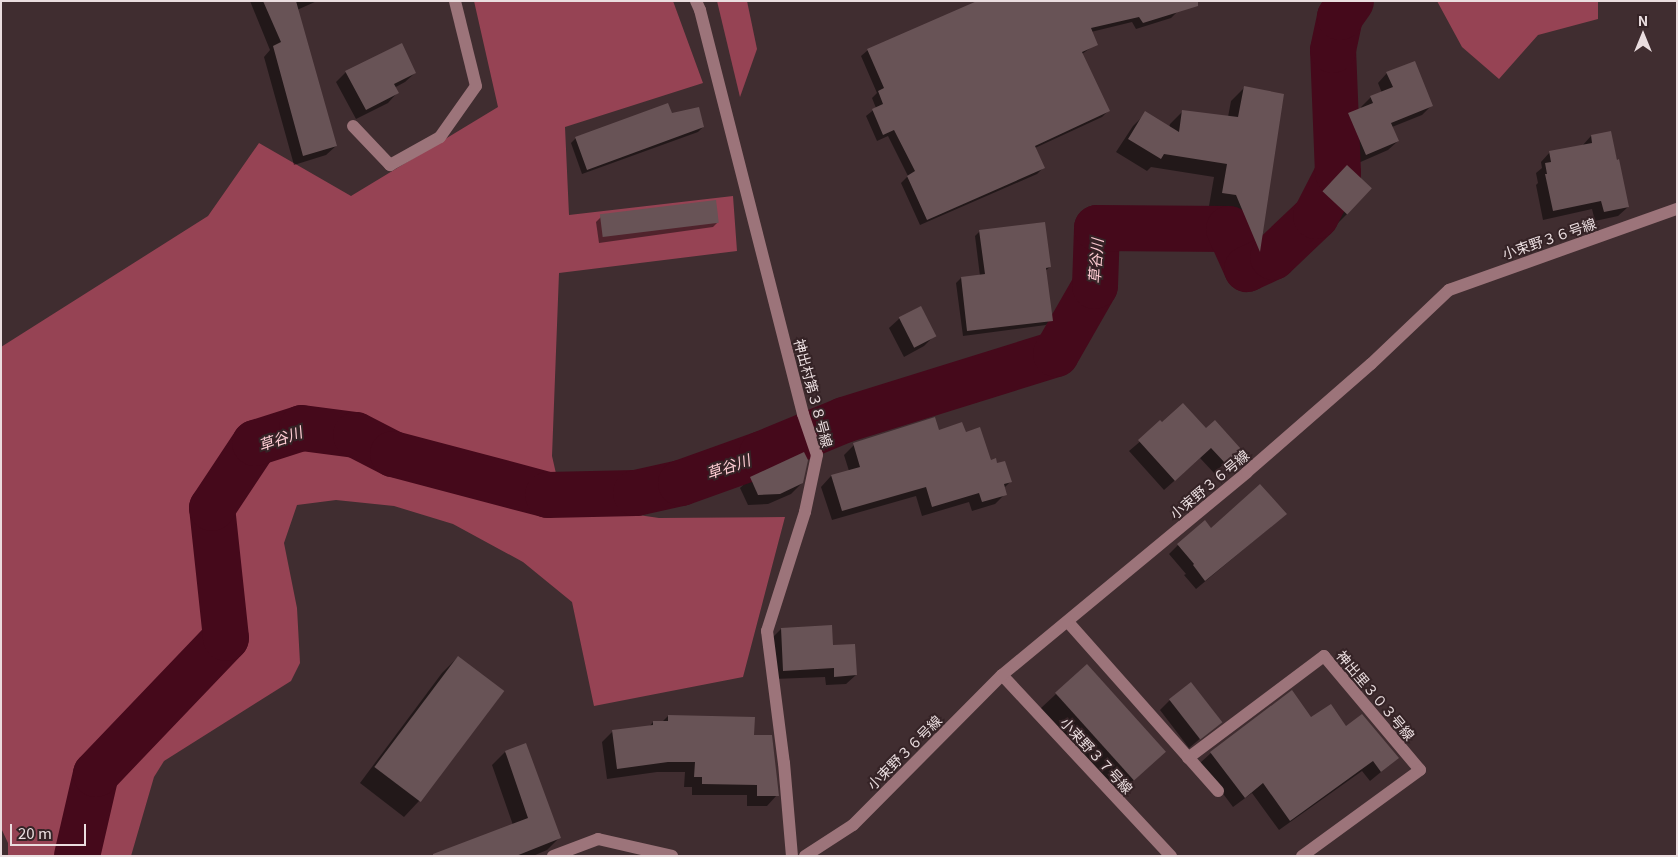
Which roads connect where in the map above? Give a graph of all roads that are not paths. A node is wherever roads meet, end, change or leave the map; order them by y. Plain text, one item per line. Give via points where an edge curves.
1 (455, 1) edge
2 (696, 1) edge
3 (353, 126) dead end
4 (1677, 210) edge
5 (1068, 622) junction
6 (1002, 675) junction
7 (1188, 758) junction
8 (1218, 791) dead end
9 (552, 856) edge
10 (672, 856) edge
11 (792, 856) edge
12 (805, 856) edge
13 (1171, 856) edge
14 (1302, 856) edge

1 - 3 street via 476,86 440,137 390,165
2 - 11 street, 神出村第３８号線 via 803,414 817,455 805,512 766,631 784,763
4 - 5 street, 小束野３６号線 via 1449,290 1371,364 1262,459
5 - 6 street, 小束野３６号線
5 - 7 street
6 - 12 street, 小束野３６号線 via 853,824
6 - 13 street, 小束野３７号線
7 - 8 street
7 - 14 street, 神出里３０３号線 via 1324,656 1420,770
9 - 10 street via 598,840

